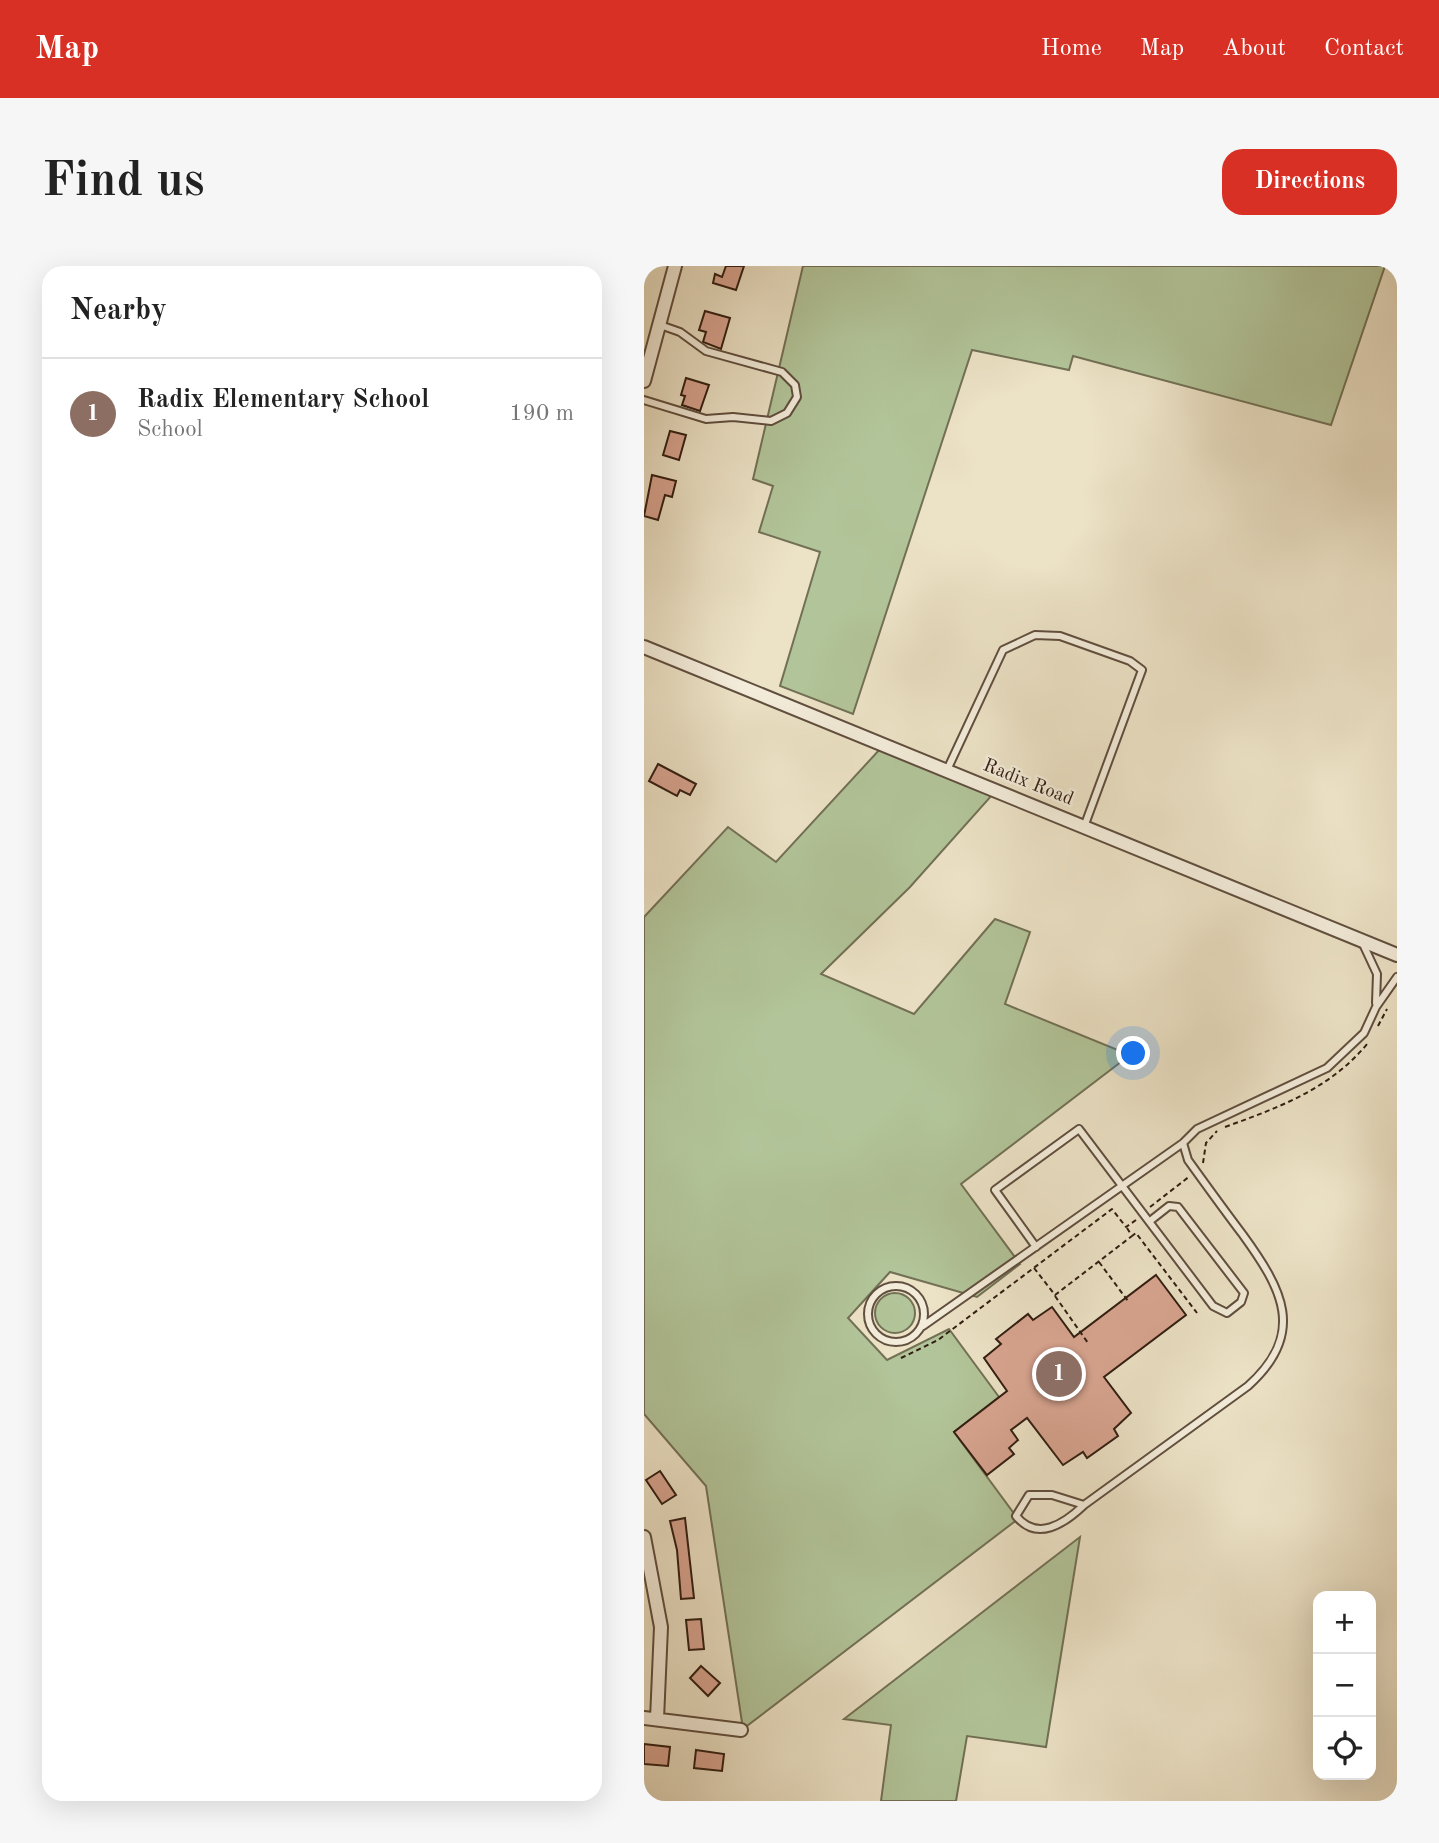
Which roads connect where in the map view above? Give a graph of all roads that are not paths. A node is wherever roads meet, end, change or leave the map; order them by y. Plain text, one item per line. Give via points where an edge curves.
1 (675, 266) edge
2 (660, 325) junction
3 (644, 381) edge
4 (644, 400) edge
5 (644, 648) edge
6 (947, 771) junction
7 (1084, 827) junction
8 (1361, 939) junction
9 (1397, 955) edge
10 (1397, 977) edge
11 (1376, 1007) junction
12 (1183, 1143) junction
13 (1124, 1185) junction
14 (1150, 1221) junction
15 (1036, 1247) junction
16 (923, 1326) junction
17 (1084, 1505) junction
18 (644, 1537) edge
19 (651, 1719) edge
20 (741, 1730) dead end

1 - 2 street
2 - 3 street
2 - 4 lane via 680,332 706,351 782,372 795,385 797,397 787,413 771,421 706,419
5 - 6 street, Radix Road
6 - 7 street, Radix Road
6 - 7 lane via 1003,650 1035,635 1060,636 1130,661 1142,670
7 - 8 street, Radix Road
8 - 9 street, Radix Road
8 - 11 lane via 1377,974
10 - 11 lane
11 - 12 lane via 1364,1033 1327,1068 1214,1120
12 - 13 lane
12 - 17 lane via 1196,1171 1275,1283 1283,1309 1280,1344 1271,1362 1248,1386
13 - 14 lane
13 - 15 lane
13 - 15 lane via 1079,1129 995,1189
14 - 14 lane via 1218,1311 1227,1313 1241,1302 1244,1293 1178,1207 1169,1206
15 - 16 lane
16 - 16 lane via 914,1337 898,1343 882,1340 870,1328 867,1312 872,1297 885,1287 902,1286 916,1293 924,1308
17 - 17 lane via 1038,1493 1029,1495 1016,1516 1025,1526 1043,1529 1069,1520
18 - 19 street via 661,1627
19 - 20 street

